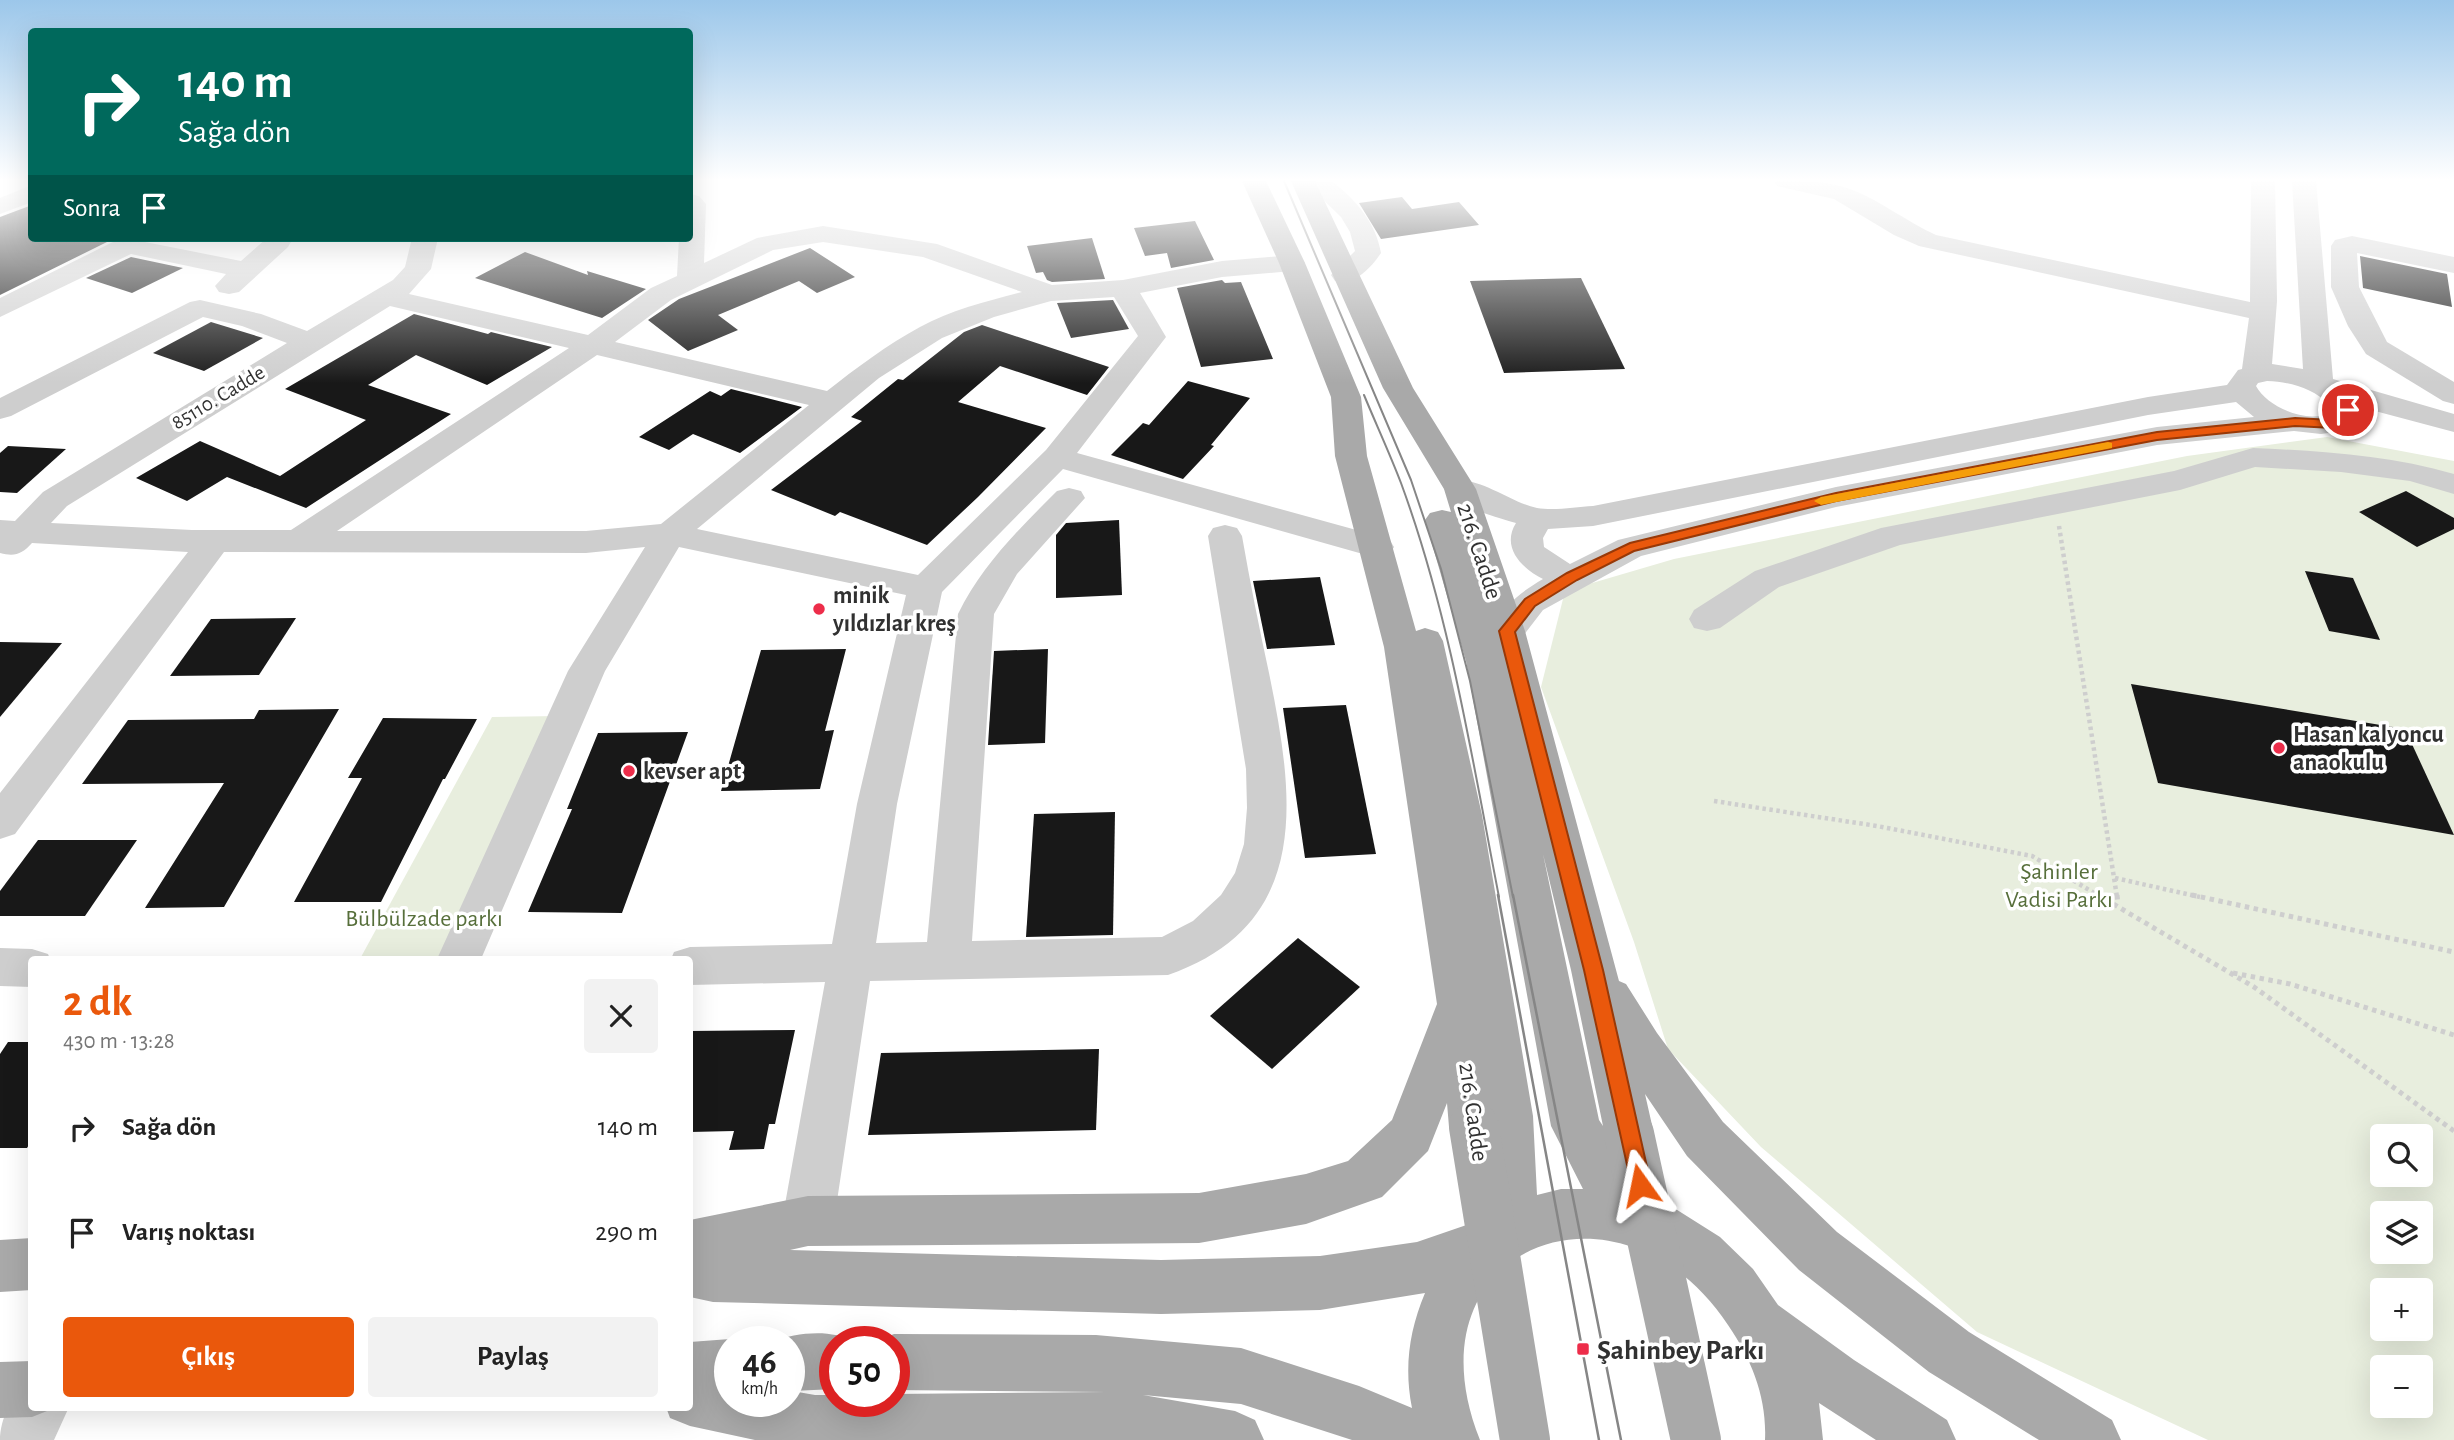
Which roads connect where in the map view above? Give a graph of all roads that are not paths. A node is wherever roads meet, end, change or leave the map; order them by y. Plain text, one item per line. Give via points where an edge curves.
1 (120, 248) edge
2 (157, 248) edge
3 (273, 248) edge
4 (423, 248) edge
5 (692, 248) edge
6 (755, 248) edge
7 (916, 248) edge
8 (1285, 248) edge
9 (1332, 248) edge
10 (1368, 248) edge
11 (1961, 248) edge
12 (2262, 248) edge
13 (2308, 248) edge
14 (2344, 248) edge
15 (2372, 248) edge
16 (2428, 248) edge
17 (2454, 253) edge
18 (1292, 263) junction
19 (2454, 265) edge
20 (249, 271) junction
21 (1344, 275) junction
22 (690, 280) junction
23 (1123, 288) junction
24 (1050, 292) junction
25 (388, 297) junction
26 (200, 308) junction
27 (0, 309) edge
28 (2262, 313) junction
29 (310, 342) junction
30 (594, 345) junction
31 (2322, 376) junction
32 (2249, 382) junction
33 (1398, 388) junction
34 (2454, 396) edge
35 (1346, 397) junction
36 (832, 401) junction
37 (5, 409) edge
38 (2342, 421) junction
39 (2302, 423) junction
40 (2454, 423) edge
41 (2454, 448) edge
42 (1057, 457) junction
43 (2342, 462) junction
44 (2454, 484) edge
45 (1460, 489) junction
46 (1069, 498) dead end
47 (1539, 519) junction
48 (670, 534) junction
49 (1225, 536) dead end
50 (7, 540) edge
51 (214, 541) junction
52 (298, 541) junction
53 (1377, 547) junction
54 (1572, 577) junction
55 (925, 588) junction
56 (1707, 619) dead end
57 (1507, 631) junction
58 (0, 823) edge
59 (460, 956) edge
60 (948, 962) junction
61 (850, 964) junction
62 (693, 966) edge
63 (0, 967) edge
64 (28, 968) edge
65 (1594, 970) junction
66 (1460, 1003) junction
67 (808, 1220) junction
68 (1664, 1234) junction
69 (1496, 1240) junction
70 (693, 1245) edge
71 (28, 1265) edge
72 (0, 1266) edge
73 (693, 1272) edge
74 (1761, 1324) junction
75 (910, 1362) edge
76 (714, 1368) edge
77 (693, 1370) edge
78 (28, 1389) edge
79 (0, 1390) edge
80 (693, 1399) edge
81 (39, 1411) edge
82 (1122, 1430) edge
83 (23, 1440) edge
84 (1235, 1440) edge
85 (1418, 1440) edge
86 (1451, 1440) edge
87 (1525, 1440) edge
88 (1696, 1440) edge
89 (1794, 1440) edge
90 (1927, 1440) edge
91 (2092, 1440) edge

1 - 27 street
2 - 20 street
3 - 20 street
4 - 25 street, 85110. Cadde via 418,269
5 - 22 street
6 - 22 street
7 - 24 street
8 - 18 main road, 216. Cadde
9 - 21 main road, 216. Cadde
10 - 21 street
11 - 28 street
12 - 28 street
13 - 31 street
14 - 34 street via 2345,287 2376,348
15 - 19 street
16 - 17 street
18 - 23 street via 1222,269
18 - 35 main road, 216. Cadde
20 - 26 street
21 - 33 main road, 216. Cadde
22 - 30 street via 661,293
23 - 24 street
23 - 42 street via 1152,337
24 - 36 street via 1003,304 932,332
25 - 29 street, 85110. Cadde
25 - 30 street
26 - 29 street via 251,320
26 - 37 street
28 - 32 street via 2262,345
29 - 50 street, 85110. Cadde via 55,499
30 - 36 street
30 - 52 street
31 - 32 street via 2293,374
31 - 38 street via 2346,403
31 - 40 street via 2403,411
32 - 39 street via 2257,406
32 - 47 street via 1593,516
33 - 45 main road, 216. Cadde
33 - 68 main road via 1454,554 1484,661 1576,1126 1618,1202
35 - 53 main road, 216. Cadde via 1351,456
35 - 69 main road via 1368,446 1411,584 1461,815 1509,1116 1513,1185
36 - 48 street
38 - 39 street
38 - 41 street
39 - 43 street
39 - 54 street via 2157,436 1836,497 1630,548
42 - 53 street
42 - 55 street
43 - 44 street via 2413,472
43 - 56 street via 2253,457 2180,480 1893,536 1767,579
45 - 47 street
45 - 57 main road, 216. Cadde
46 - 60 street via 1000,572 976,614
47 - 54 street via 1529,530 1529,550 1550,569
48 - 52 street via 586,542
48 - 55 street
48 - 59 street via 587,671
49 - 60 street via 1268,790 1259,871 1241,905 1210,934 1168,956
50 - 51 street
51 - 52 street
51 - 58 street
53 - 66 main road, 216. Cadde via 1402,647
54 - 57 street via 1530,602
55 - 61 street via 877,804
57 - 65 main road, 216. Cadde
60 - 61 street
61 - 62 street
61 - 67 street
63 - 64 street
65 - 88 main road, 216. Cadde, bridge
65 - 91 main road via 1640,1048 1705,1139 1818,1251 1949,1352
66 - 67 main road via 1411,1135 1364,1180 1306,1199 1199,1218
66 - 87 main road, 216. Cadde, bridge via 1474,1127
67 - 70 main road
68 - 69 main road via 1634,1222 1574,1213 1545,1217
68 - 74 main road via 1701,1257 1734,1287
69 - 73 main road via 1418,1269 1320,1283 1161,1287
69 - 86 main road via 1462,1273 1442,1317 1435,1368 1443,1423
71 - 72 main road
74 - 89 main road via 1784,1374
74 - 90 main road via 1834,1380
75 - 85 main road via 1096,1363 1241,1376 1359,1414
76 - 77 main road
78 - 79 main road
80 - 82 main road via 815,1424
81 - 83 street
82 - 84 main road

